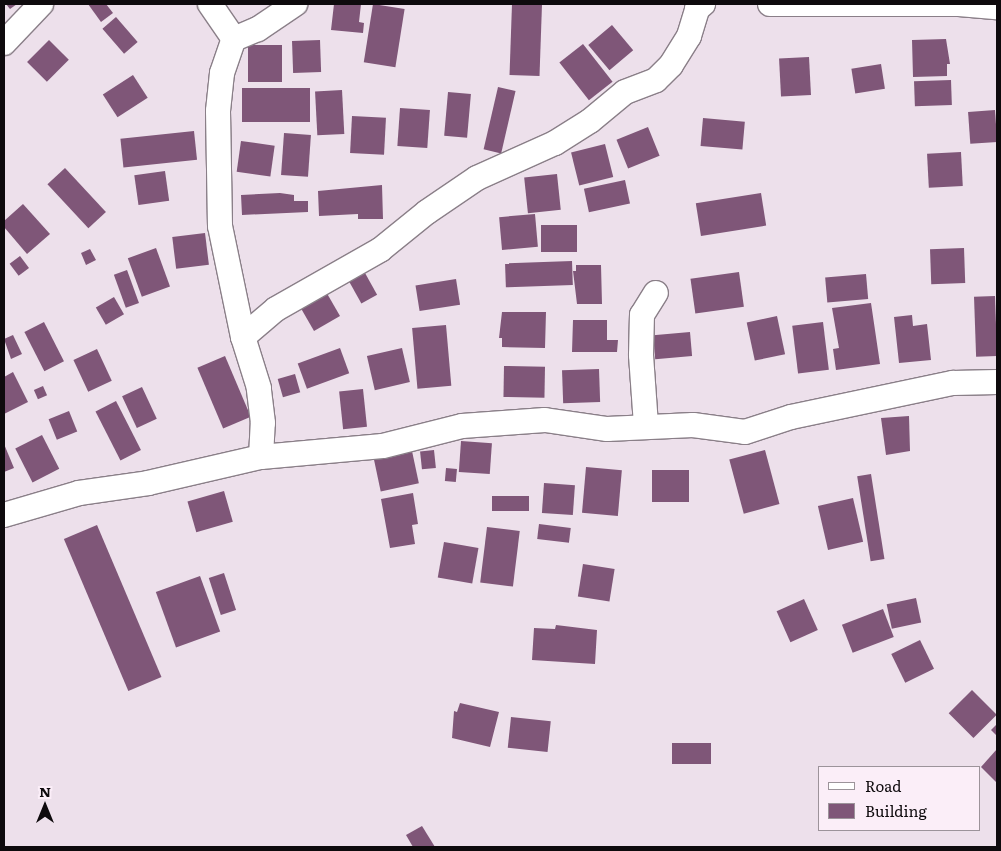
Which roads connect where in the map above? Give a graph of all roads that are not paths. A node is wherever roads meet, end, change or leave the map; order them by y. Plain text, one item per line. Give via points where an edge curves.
1 (41, 4) edge
2 (210, 4) edge
3 (295, 4) edge
4 (703, 4) edge
5 (770, 4) edge
6 (997, 7) edge
7 (6, 35) edge
8 (234, 39) junction
9 (656, 293) dead end
10 (243, 337) junction
11 (997, 382) edge
12 (646, 425) junction
13 (261, 457) junction
14 (4, 516) edge

1 - 7 street
2 - 8 street
3 - 8 street
4 - 10 street via 697,9 689,36 671,65 656,80 625,92 555,143 477,178 380,250 276,309
5 - 6 street
8 - 10 street via 222,73 218,111 220,226
9 - 12 street via 642,315
10 - 13 street via 259,388 263,423
11 - 12 street via 953,383 791,417 745,432 693,425
12 - 13 street via 608,428 545,420 462,426 384,446
13 - 14 street via 148,483 79,493

